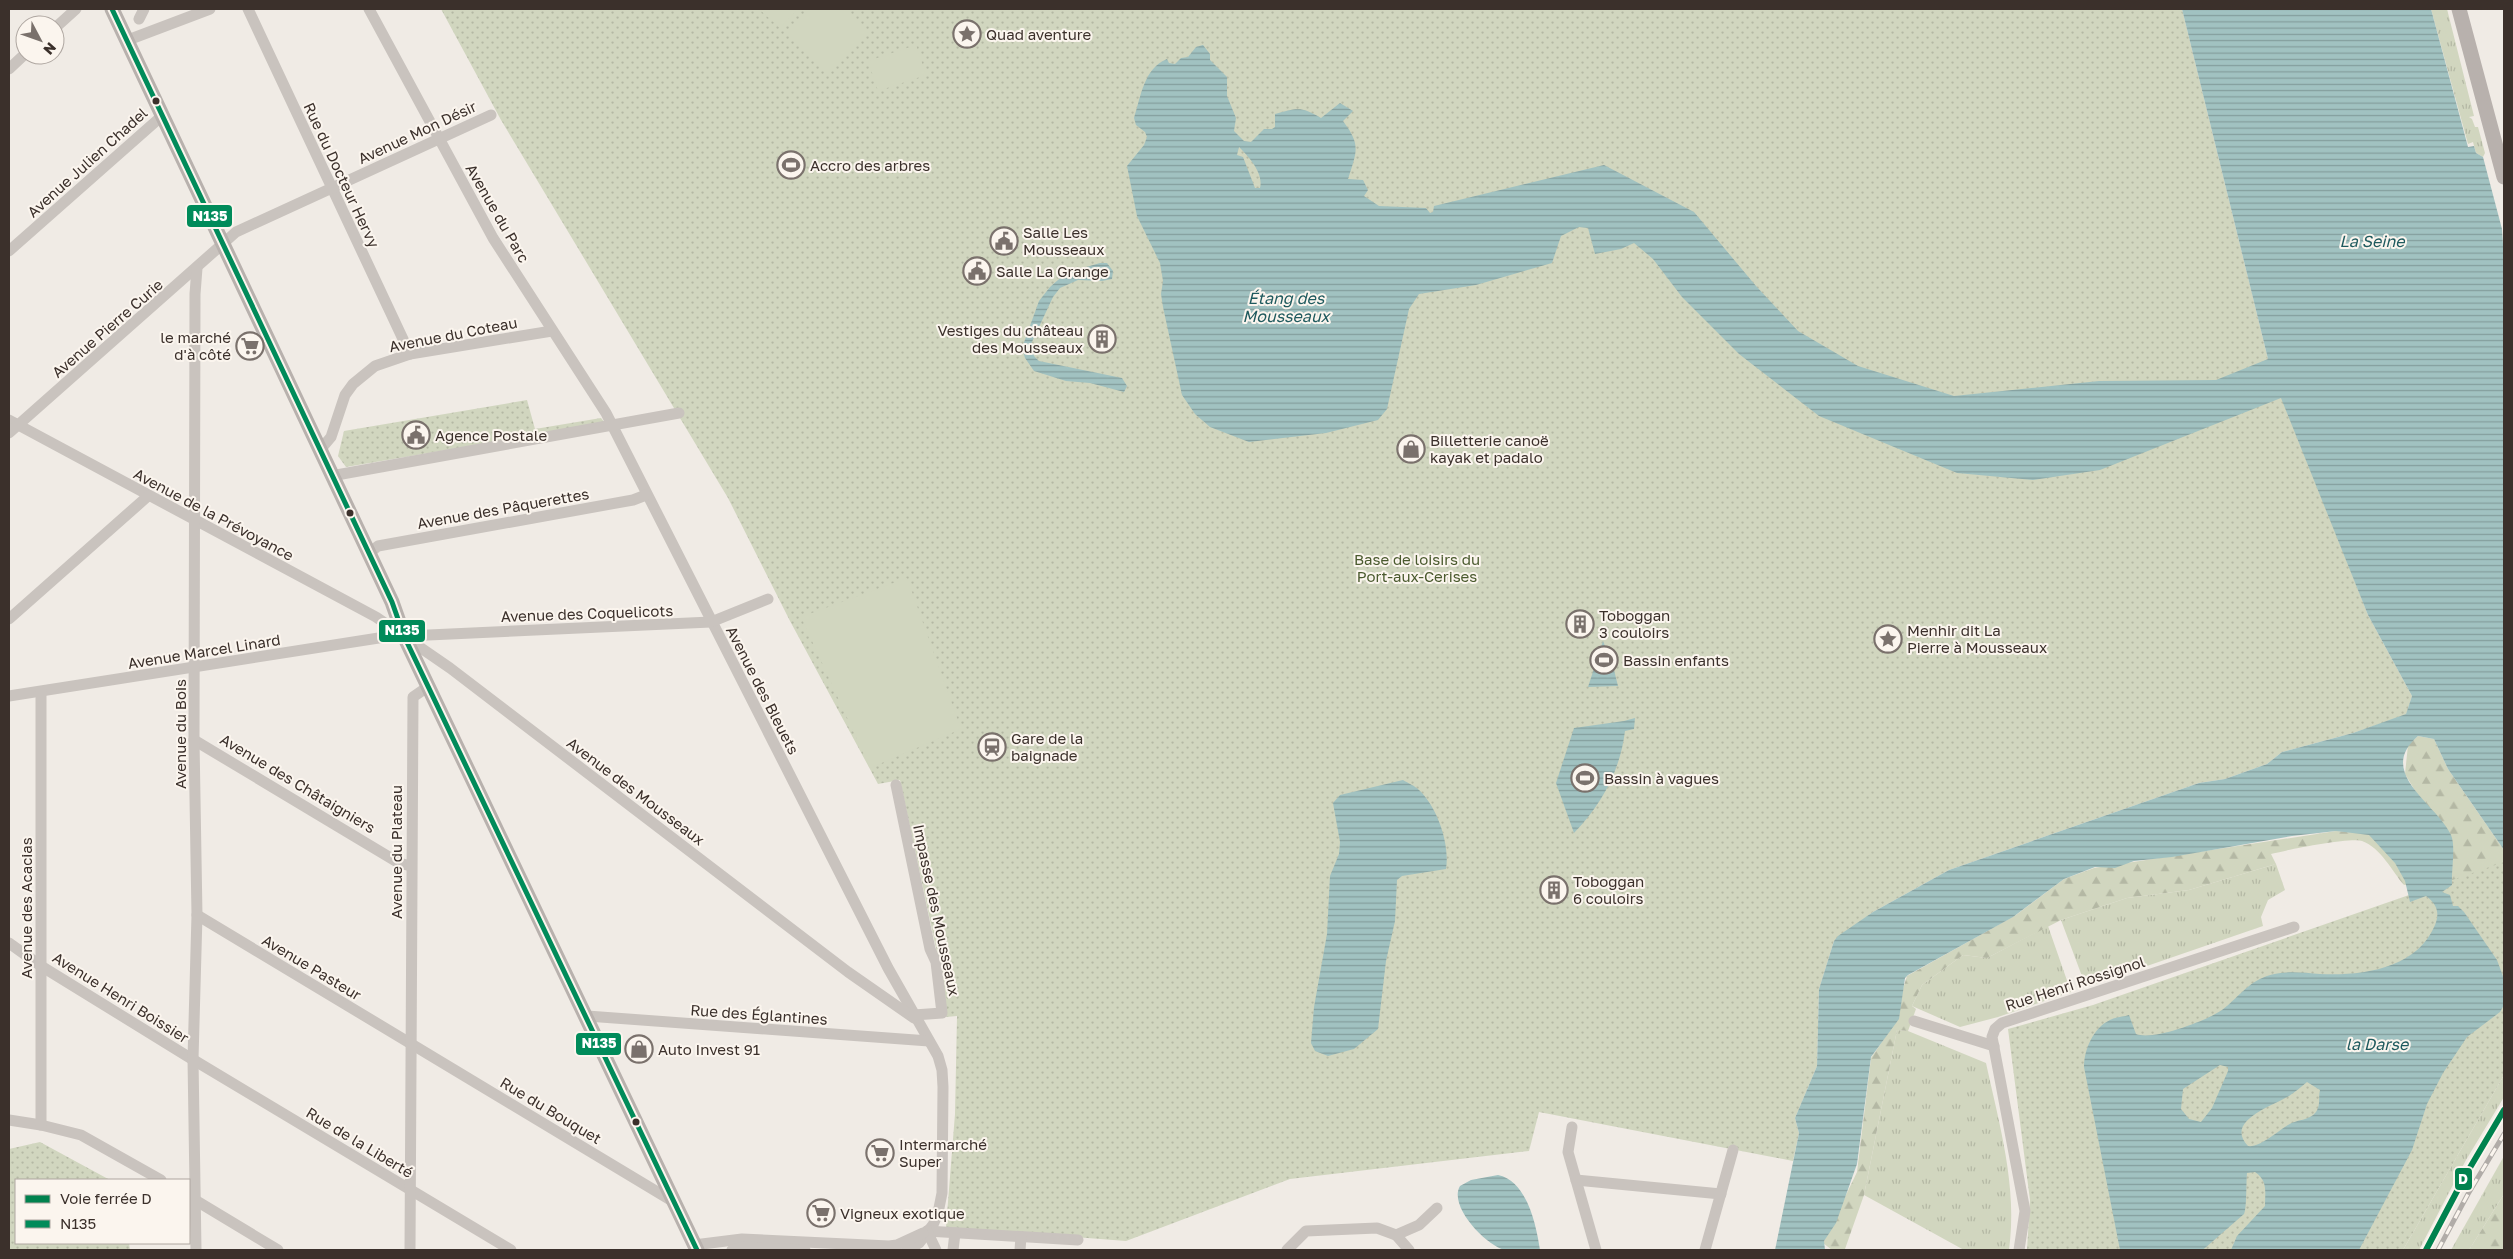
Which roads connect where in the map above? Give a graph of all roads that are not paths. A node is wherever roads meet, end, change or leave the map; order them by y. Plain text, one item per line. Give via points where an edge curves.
1 (76, 9) edge
2 (112, 9) edge
3 (210, 9) edge
4 (248, 9) edge
5 (369, 9) edge
6 (2459, 9) edge
7 (65, 19) edge
8 (128, 40) junction
9 (163, 115) junction
10 (491, 115) dead end
11 (439, 139) junction
12 (2504, 177) edge
13 (332, 188) junction
14 (222, 243) junction
15 (9, 251) edge
16 (197, 268) junction
17 (552, 331) junction
18 (410, 354) junction
19 (679, 413) dead end
20 (13, 423) edge
21 (611, 425) junction
22 (9, 433) edge
23 (320, 450) junction
24 (331, 476) junction
25 (646, 495) junction
26 (148, 496) junction
27 (195, 521) junction
28 (368, 554) junction
29 (768, 599) dead end
30 (9, 619) edge
31 (711, 622) junction
32 (404, 636) junction
33 (194, 668) junction
34 (429, 686) junction
35 (41, 692) junction
36 (9, 696) edge
37 (194, 740) junction
38 (896, 785) dead end
39 (411, 866) junction
40 (197, 915) junction
41 (2294, 927) dead end
42 (9, 943) edge
43 (41, 966) junction
44 (584, 1011) junction
45 (915, 1017) junction
46 (1914, 1020) dead end
47 (929, 1041) junction
48 (411, 1045) junction
49 (1994, 1046) junction
50 (193, 1059) junction
51 (9, 1120) edge
52 (41, 1125) junction
53 (1572, 1127) dead end
54 (1733, 1150) dead end
55 (159, 1179) edge
56 (1576, 1180) junction
57 (411, 1190) junction
58 (1720, 1194) junction
59 (192, 1198) edge
60 (674, 1202) junction
61 (1437, 1208) dead end
62 (927, 1231) junction
63 (955, 1233) junction
64 (1396, 1235) junction
65 (1022, 1237) junction
66 (1078, 1240) dead end
67 (695, 1248) edge
68 (196, 1250) edge
69 (278, 1250) edge
70 (410, 1250) edge
71 (511, 1250) edge
72 (732, 1250) edge
73 (805, 1250) edge
74 (907, 1250) edge
75 (936, 1250) edge
76 (953, 1250) edge
77 (1020, 1250) edge
78 (1287, 1250) edge
79 (1409, 1250) edge
80 (1596, 1250) edge
81 (1705, 1250) edge
82 (2019, 1250) edge

1 - 7 street
2 - 8 main road
3 - 8 street
4 - 13 street, Rue du Docteur Hervy
5 - 11 street, Avenue du Parc
6 - 12 main road
8 - 9 main road
9 - 14 main road
9 - 15 street, Avenue Julien Chadel
10 - 11 street, Avenue Mon Désir
11 - 13 street, Avenue Mon Désir
11 - 17 street, Avenue du Parc via 493,238
13 - 14 street, Avenue Mon Désir via 236,232
13 - 18 street, Rue du Docteur Hervy
14 - 16 street, Avenue Pierre Curie
14 - 23 main road
16 - 20 street, Avenue Pierre Curie
16 - 27 street, Avenue du Bois
17 - 18 street, Avenue du Coteau
17 - 21 street, Avenue du Parc
18 - 23 street, Avenue du Coteau via 374,366 353,384 345,395 331,438
19 - 21 street
20 - 22 street, Avenue Pierre Curie
20 - 26 street, Avenue de la Prévoyance
21 - 24 street
21 - 25 street, Avenue des Bleuets
23 - 24 main road
24 - 28 main road
25 - 28 street, Avenue des Pâquerettes via 378,546
25 - 31 street, Avenue des Bleuets
26 - 27 street, Avenue de la Prévoyance
26 - 30 street
27 - 32 street, Avenue de la Prévoyance via 376,617
27 - 33 street, Avenue du Bois
28 - 32 main road via 392,602
29 - 31 street, Avenue des Coquelicots
31 - 32 street, Avenue des Coquelicots
31 - 45 street, Avenue des Bleuets
32 - 33 street, Avenue Marcel Linard
32 - 34 main road
32 - 45 street, Avenue des Mousseaux via 848,972
33 - 35 street, Avenue Marcel Linard
33 - 37 street, Avenue du Bois
34 - 39 street, Avenue du Plateau via 412,697
34 - 44 main road
35 - 36 street, Avenue Marcel Linard
35 - 43 street, Avenue des Acacias
37 - 39 street, Avenue des Châtaigniers via 399,862
37 - 40 street, Avenue du Bois
38 - 45 street, Impasse des Mousseaux via 926,932 936,962 942,1013
39 - 48 street, Avenue du Plateau
40 - 48 street, Avenue Pasteur
40 - 50 street, Avenue du Bois
41 - 49 street, Rue Henri Rossignol via 2002,1023 1992,1037
42 - 43 street, Avenue Henri Boissier
43 - 50 street, Avenue Henri Boissier
43 - 52 street, Avenue des Acacias
44 - 47 street, Rue des Églantines
44 - 60 main road
45 - 47 street, Avenue des Bleuets
46 - 49 street
47 - 62 street, Avenue des Bleuets via 942,1070 942,1193 938,1213
48 - 57 street, Avenue du Plateau
48 - 60 street, Rue du Bouquet
49 - 82 street, Rue Henri Rossignol via 2026,1211
50 - 57 street, Rue de la Liberté
50 - 59 street, Avenue du Bois
51 - 52 street
52 - 55 street via 81,1135
53 - 56 street via 1568,1152
54 - 58 street
56 - 58 street
56 - 80 street
57 - 70 street, Avenue du Plateau
57 - 71 street, Rue de la Liberté
58 - 81 street
59 - 68 street, Avenue du Bois
59 - 69 street
60 - 67 main road
61 - 64 street via 1420,1225
62 - 63 street
62 - 67 street via 889,1246 742,1239
62 - 74 street, Avenue des Bleuets via 919,1243
62 - 75 street
63 - 65 street
63 - 76 street
64 - 78 street via 1377,1228 1306,1231
64 - 79 street
65 - 66 street
65 - 77 street
72 - 73 street via 744,1247

